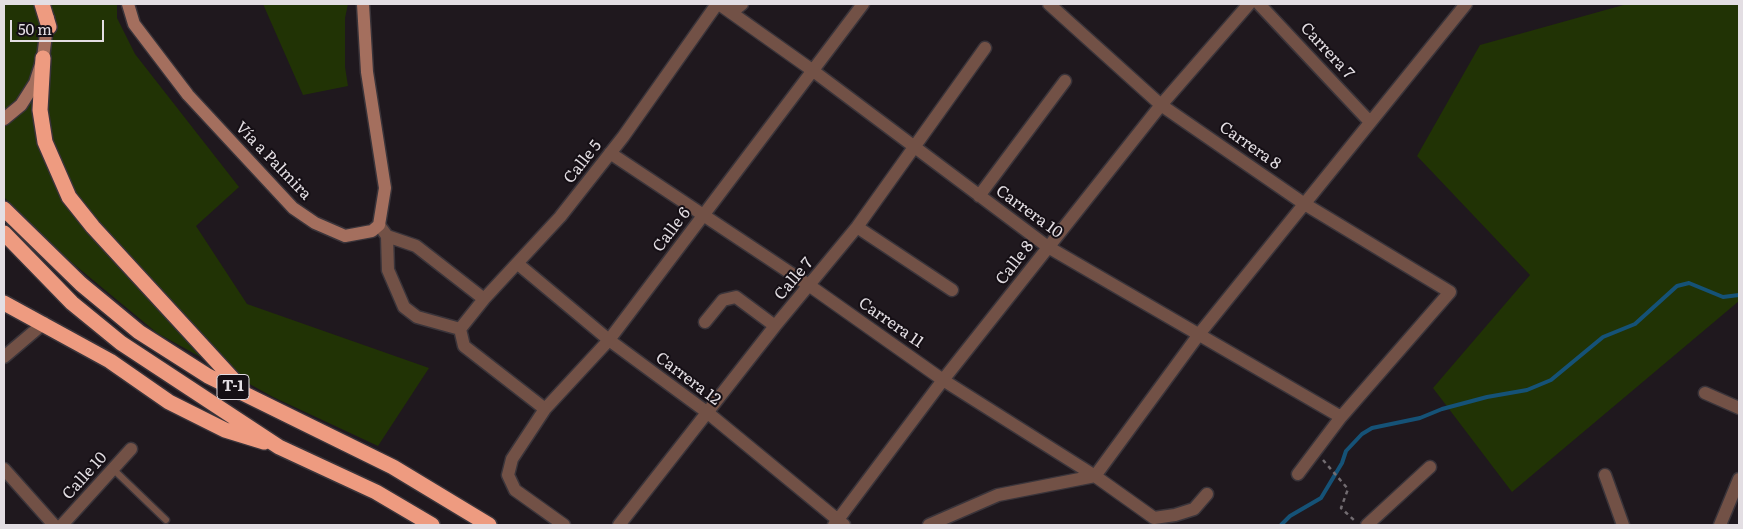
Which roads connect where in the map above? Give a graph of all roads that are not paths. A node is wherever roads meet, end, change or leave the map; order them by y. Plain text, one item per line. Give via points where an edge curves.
1 (42, 4) edge
2 (48, 4) edge
3 (128, 4) edge
4 (363, 4) edge
5 (718, 4) edge
6 (864, 4) edge
7 (1049, 4) edge
8 (1249, 4) edge
9 (1259, 4) edge
10 (1466, 4) edge
11 (737, 8) edge
12 (49, 27) junction
13 (986, 48) dead end
14 (43, 58) junction
15 (812, 70) junction
16 (1065, 81) dead end
17 (1161, 105) junction
18 (4, 119) edge
19 (1370, 122) junction
20 (914, 146) junction
21 (610, 153) junction
22 (979, 196) junction
23 (1303, 203) junction
24 (4, 209) edge
25 (704, 214) junction
26 (378, 225) junction
27 (857, 227) junction
28 (4, 234) edge
29 (387, 236) junction
30 (1048, 247) junction
31 (518, 264) junction
32 (810, 286) junction
33 (952, 290) dead end
34 (484, 300) junction
35 (4, 303) edge
36 (705, 322) dead end
37 (44, 323) junction
38 (775, 326) junction
39 (460, 329) junction
40 (1200, 333) junction
41 (610, 340) junction
42 (4, 357) edge
43 (943, 380) junction
44 (1705, 393) dead end
45 (247, 394) junction
46 (1739, 408) edge
47 (544, 409) junction
48 (708, 413) junction
49 (1341, 417) junction
50 (279, 447) junction
51 (131, 449) dead end
52 (1430, 467) dead end
53 (4, 469) edge
54 (113, 469) junction
55 (1298, 474) dead end
56 (1605, 475) dead end
57 (1095, 476) junction
58 (1739, 479) edge
59 (1207, 494) dead end
60 (166, 520) dead end
61 (838, 524) edge
62 (54, 525) edge
63 (62, 525) edge
64 (432, 525) edge
65 (489, 525) edge
66 (564, 525) edge
67 (620, 525) edge
68 (930, 525) edge
69 (1367, 525) edge
70 (1623, 525) edge
71 (1720, 525) edge

1 - 12 highway
2 - 12 street
3 - 26 street, Vía a Palmira via 134,24 188,95 293,208 315,223 345,236 372,231
4 - 26 street via 367,72 385,188
5 - 11 street, Carrera 10
5 - 21 street, Calle 5
6 - 15 street, Calle 6
7 - 17 street, Carrera 8
8 - 17 street, Calle 8
9 - 19 street, Carrera 7
10 - 19 street
11 - 15 street, Carrera 10
12 - 14 street
13 - 20 street, Calle 7
14 - 18 street via 26,98
14 - 45 highway via 40,110 45,142 69,197
15 - 20 street, Carrera 10
15 - 25 street, Calle 6
16 - 22 street
17 - 23 street, Carrera 8
17 - 30 street, Calle 8
19 - 23 street
20 - 22 street, Carrera 10
20 - 27 street, Calle 7
21 - 25 street, Carrera 11
21 - 31 street, Calle 5
22 - 30 street, Carrera 10
23 - 40 street
23 - 49 street, Carrera 8 via 1450,292
24 - 45 highway, T-1 via 81,284 139,332 208,376
25 - 32 street, Carrera 11
25 - 41 street, Calle 6
26 - 29 street
27 - 32 street, Calle 7
27 - 33 street
28 - 50 highway, T-1 via 72,303 122,343
29 - 34 street via 416,246
29 - 39 street via 388,270 404,307 417,317
30 - 40 street, Carrera 10
30 - 43 street, Calle 8
31 - 34 street, Calle 5
31 - 41 street, Carrera 12
32 - 38 street, Calle 7
32 - 43 street, Carrera 11
34 - 39 street, Calle 5
35 - 37 highway
36 - 38 street via 724,300 736,296
37 - 42 street
37 - 50 highway via 110,361 169,402 225,430
38 - 48 street, Calle 7
39 - 47 street via 464,346
40 - 49 street, Carrera 10
40 - 57 street
41 - 47 street, Calle 6
41 - 48 street, Carrera 12
43 - 57 street, Carrera 11
43 - 61 street, Calle 8
44 - 46 street
45 - 65 highway, T-1 via 393,467
47 - 66 street, Calle 6 via 512,459 508,475 515,490
48 - 61 street, Carrera 12
48 - 67 street, Calle 7
49 - 55 street
50 - 64 highway, T-1 via 376,492
51 - 54 street, Calle 10
52 - 69 street
53 - 62 street
54 - 60 lane
54 - 63 street, Calle 10
56 - 70 street
57 - 59 street, Carrera 11 via 1154,518 1194,508
57 - 68 street via 998,495
58 - 71 street

